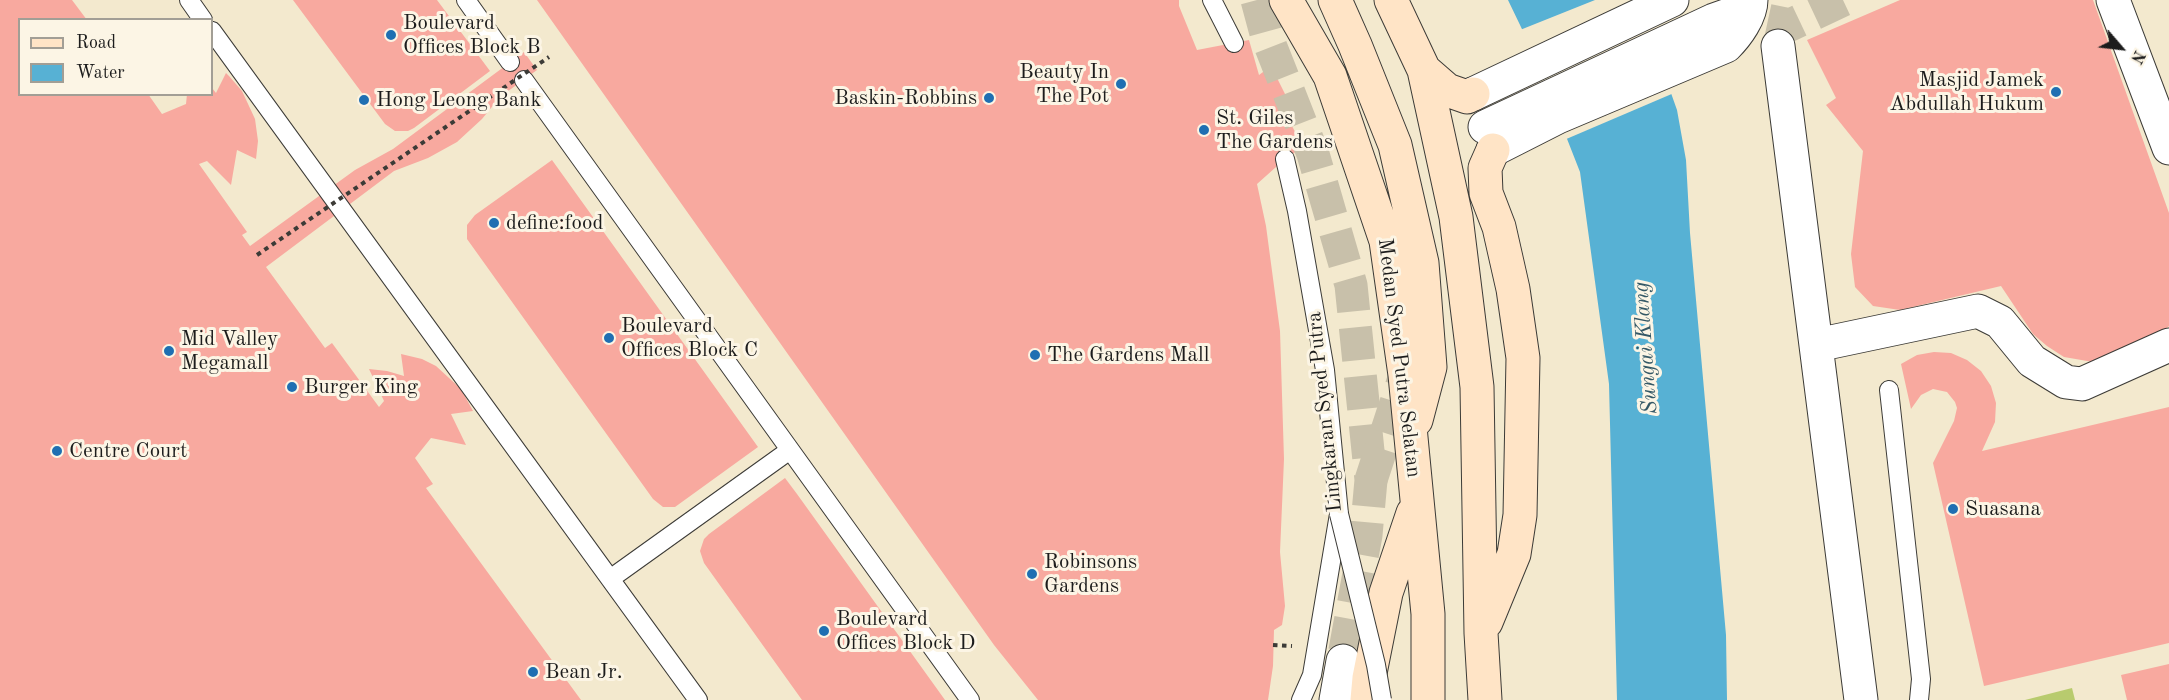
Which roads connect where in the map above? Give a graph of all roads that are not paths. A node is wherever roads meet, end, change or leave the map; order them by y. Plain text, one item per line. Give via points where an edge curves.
1 (189, 0) edge
2 (466, 0) edge
3 (1212, 0) edge
4 (1286, 0) edge
5 (1335, 0) edge
6 (1391, 0) edge
7 (1672, 0) edge
8 (2113, 0) edge
9 (202, 18) edge
10 (1731, 20) edge
11 (213, 32) edge
12 (1234, 43) dead end
13 (1778, 46) dead end
14 (510, 62) dead end
15 (1424, 70) junction
16 (524, 80) dead end
17 (1473, 94) joint
18 (1489, 139) junction
19 (2169, 148) edge
20 (1285, 159) dead end
21 (1456, 217) junction
22 (1817, 345) junction
23 (2169, 345) edge
24 (1888, 390) dead end
25 (1411, 439) junction
26 (790, 450) junction
27 (1417, 501) junction
28 (1339, 514) junction
29 (610, 579) junction
30 (1481, 633) junction
31 (1343, 661) tunnel mouth
32 (698, 700) edge
33 (970, 700) edge
34 (1301, 700) edge
35 (1336, 700) edge
36 (1367, 700) edge
37 (1382, 700) edge
38 (1428, 700) edge
39 (1485, 700) edge
40 (1862, 700) edge
41 (1919, 700) edge

1 - 9 lane
2 - 14 lane
3 - 12 lane
4 - 25 main road, Medan Syed Putra Selatan via 1329,76 1386,241
5 - 25 main road via 1395,145 1422,263 1430,367
6 - 15 main road
7 - 17 street
8 - 19 street
10 - 18 street
11 - 29 lane
13 - 22 street
15 - 17 main road via 1447,90 1467,97
15 - 21 main road
16 - 26 lane
18 - 21 main road via 1472,141
18 - 30 main road via 1486,193 1499,227 1513,289 1523,358 1520,504 1514,554
20 - 28 lane, Lingkaran Syed Putra via 1325,370
21 - 30 main road via 1478,387
22 - 23 street via 1978,311 2000,322 2032,361 2066,382 2082,384
22 - 40 street
24 - 41 lane via 1921,679
25 - 27 main road, Medan Syed Putra Selatan
26 - 29 lane
26 - 33 lane
27 - 36 main road via 1386,593
27 - 38 main road, Medan Syed Putra Selatan via 1428,614
28 - 34 lane, Lingkaran Syed Putra via 1312,675
28 - 37 lane, bridge
29 - 32 lane
30 - 39 main road
31 - 35 street

